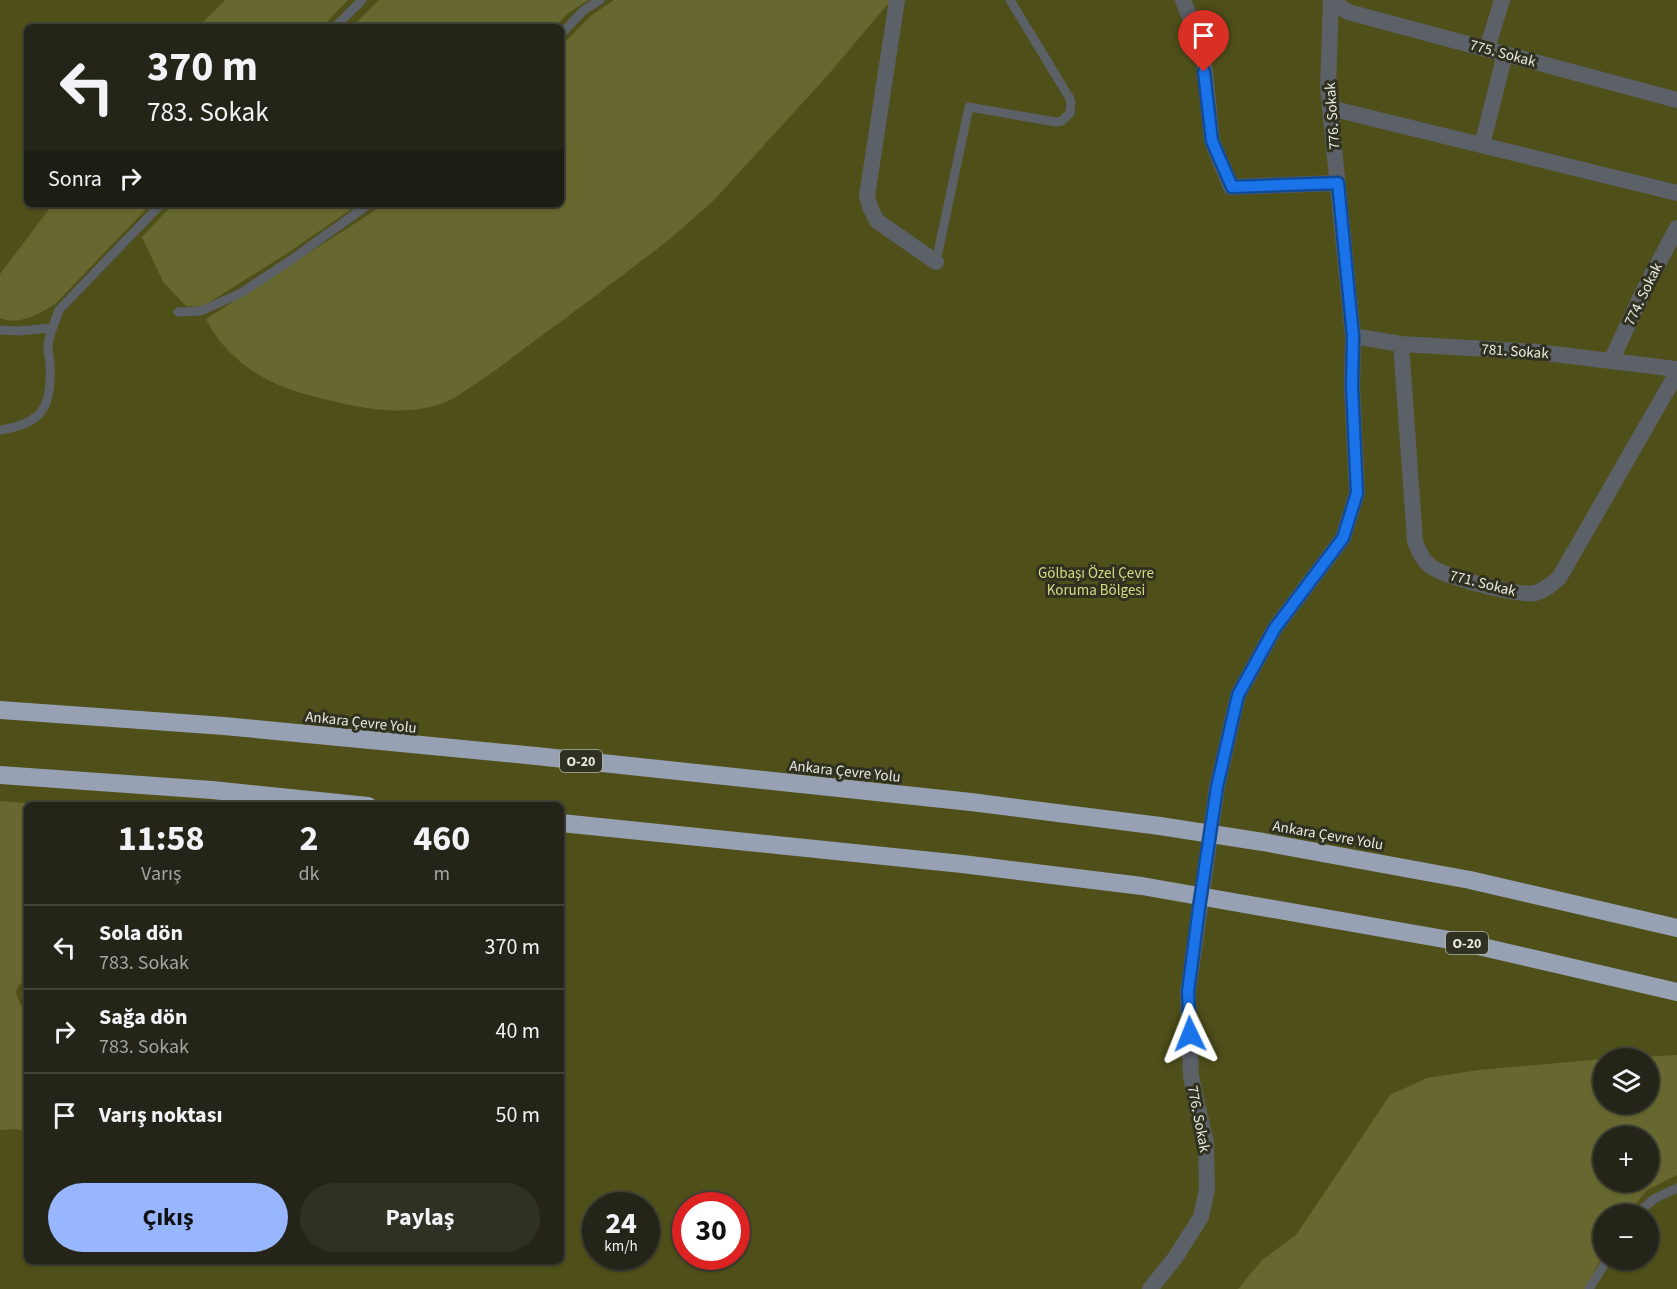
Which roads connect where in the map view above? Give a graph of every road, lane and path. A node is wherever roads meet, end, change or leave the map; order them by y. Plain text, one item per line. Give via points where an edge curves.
1 (362, 0) edge
2 (600, 0) edge
3 (897, 0) edge
4 (1010, 0) edge
5 (1183, 0) edge
6 (1331, 0) edge
7 (1502, 0) edge
8 (338, 24) edge
9 (564, 30) edge
10 (1487, 49) junction
11 (1505, 54) junction
12 (1677, 100) edge
13 (1330, 108) junction
14 (1482, 145) junction
15 (1338, 183) junction
16 (1677, 194) edge
17 (158, 207) edge
18 (365, 207) edge
19 (1677, 228) edge
20 (936, 262) joint
21 (177, 312) dead end
22 (52, 328) junction
23 (0, 330) edge
24 (1353, 336) junction
25 (1401, 344) junction
26 (1611, 361) junction
27 (1677, 371) edge
28 (0, 429) edge
29 (0, 710) edge
30 (0, 775) edge
31 (329, 802) edge
32 (564, 823) edge
33 (1677, 928) edge
34 (1677, 992) edge
35 (1677, 1188) edge
36 (1648, 1204) edge
37 (1601, 1270) edge
38 (1150, 1289) edge
39 (1590, 1289) edge

1 - 8 lane
2 - 9 lane
3 - 20 street via 867,196 877,221
4 - 20 lane via 1069,97 1070,113 1056,122 969,107
5 - 15 street via 1203,51 1212,141 1232,187
6 - 10 street, 775. Sokak via 1348,12
6 - 13 street, 776. Sokak
7 - 10 street
10 - 11 street, 775. Sokak
11 - 12 street, 775. Sokak
11 - 14 street
13 - 14 street
13 - 15 street, 776. Sokak
14 - 16 street
15 - 24 street, 776. Sokak
17 - 22 lane via 60,310
18 - 21 lane via 241,293 201,311
19 - 26 street, 774. Sokak
22 - 23 lane
22 - 28 lane via 48,346 49,399 44,409 22,425
24 - 25 street, 781. Sokak
24 - 38 street, 776. Sokak via 1357,493 1343,538 1275,628 1238,695 1217,787 1188,992 1191,1077 1206,1143 1208,1189 1202,1217
25 - 26 street, 781. Sokak via 1538,352
25 - 27 street, 771. Sokak via 1418,549 1438,572 1521,593 1535,593 1558,578
26 - 27 street, 781. Sokak
29 - 33 highway, Ankara Çevre Yolu / O-20 via 224,726 536,756 1160,826 1470,880
30 - 31 highway
32 - 34 highway, O-20 via 1142,886 1461,942
35 - 36 lane
37 - 39 lane

